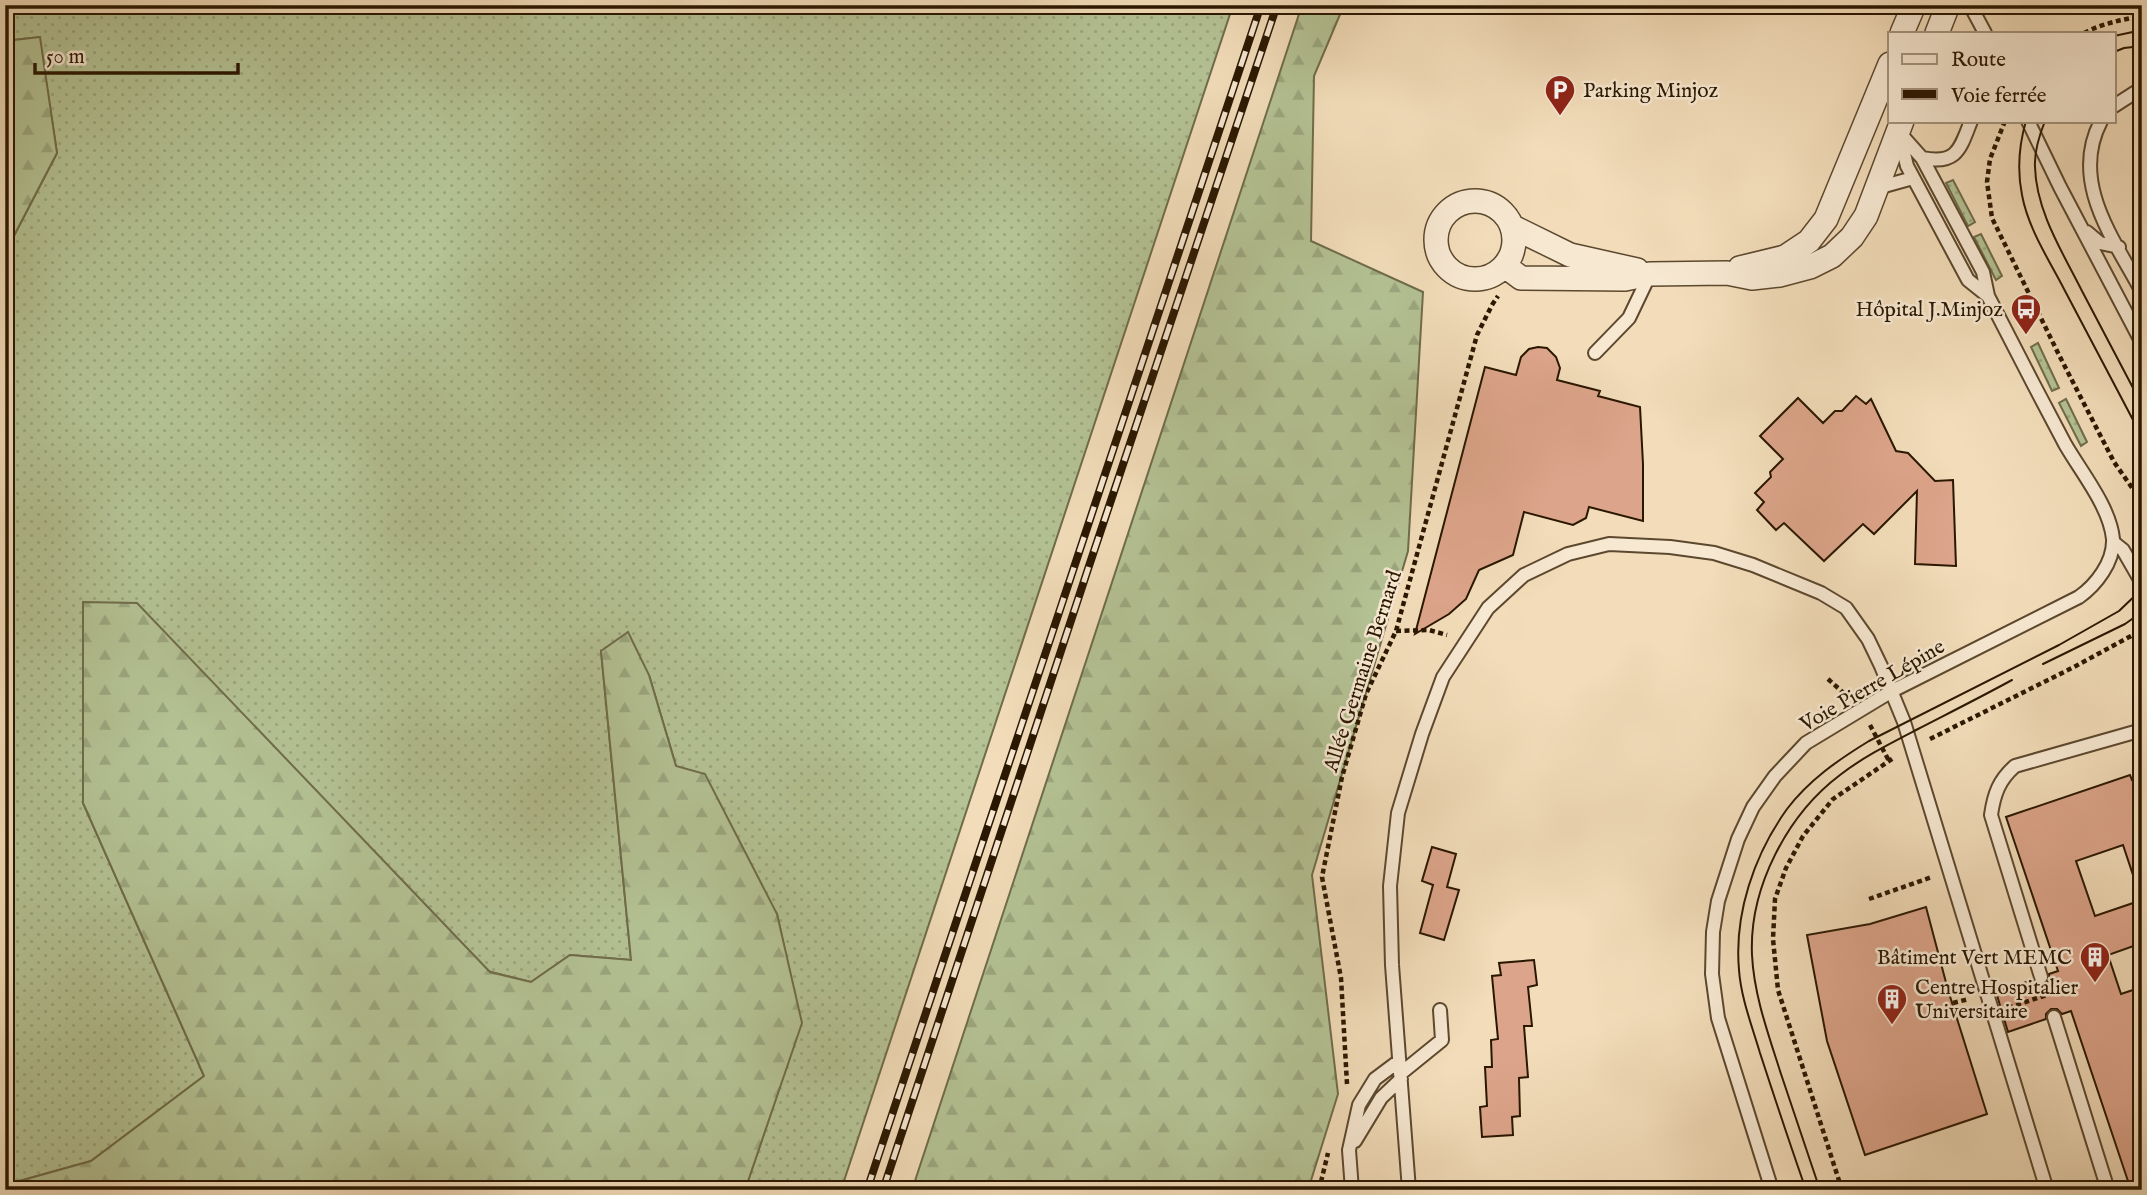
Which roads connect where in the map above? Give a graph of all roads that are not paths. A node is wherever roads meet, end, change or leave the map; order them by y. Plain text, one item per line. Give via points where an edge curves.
1 (1914, 5) edge
2 (1948, 5) edge
3 (1970, 5) edge
4 (1902, 32) edge
5 (1937, 32) edge
6 (1984, 32) edge
7 (1888, 69) edge
8 (2142, 88) edge
9 (1879, 91) junction
10 (2116, 105) edge
11 (1888, 107) edge
12 (1896, 122) edge
13 (1896, 122) edge
14 (1897, 122) edge
15 (1971, 122) edge
16 (2028, 122) edge
17 (2100, 122) edge
18 (1922, 158) junction
19 (1913, 177) junction
20 (1877, 188) junction
21 (1513, 227) junction
22 (2083, 230) junction
23 (2119, 247) junction
24 (1505, 265) junction
25 (1727, 273) junction
26 (1650, 274) junction
27 (2142, 292) edge
28 (1988, 296) junction
29 (2142, 343) edge
30 (1595, 353) dead end
31 (2113, 542) junction
32 (2142, 583) edge
33 (1892, 691) junction
34 (2142, 730) edge
35 (2042, 977) dead end
36 (1440, 1010) dead end
37 (2054, 1017) dead end
38 (1400, 1072) junction
39 (1349, 1150) junction
40 (1352, 1190) edge
41 (1409, 1190) edge
42 (1772, 1190) edge
43 (2047, 1190) edge
44 (2108, 1190) edge

1 - 4 street
2 - 5 street
3 - 6 lane
7 - 9 street
8 - 10 lane
9 - 11 street
9 - 25 street via 1826,219 1809,241 1785,257
12 - 19 lane
13 - 20 street
14 - 18 lane
15 - 18 lane via 1960,149 1950,158 1938,162
16 - 22 lane
17 - 23 lane via 2093,137 2089,170 2100,214
18 - 28 lane via 1983,272
19 - 20 lane
19 - 28 lane via 1968,280
20 - 25 street via 1866,216 1832,256 1780,275 1752,278
21 - 24 street via 1512,254
21 - 24 street via 1499,208 1474,200 1449,209 1436,232 1440,257 1458,275 1483,278
21 - 26 street via 1570,255
22 - 23 lane via 2100,243
22 - 29 lane
23 - 27 lane
24 - 26 street via 1521,278 1625,279
25 - 26 street
26 - 30 lane via 1629,318
28 - 31 lane via 2098,499
31 - 32 lane via 2123,550
31 - 33 lane, Voie Pierre Lépine via 2094,586 2079,597
33 - 38 lane via 1868,639 1846,608 1753,565 1670,547 1609,544 1568,554 1524,575 1488,608 1443,677 1398,813 1390,886
33 - 42 lane, Voie Pierre Lépine via 1807,743 1775,776 1738,839 1718,901 1712,974 1718,1018
33 - 43 lane
34 - 35 lane via 2015,766 1994,794 1991,815
36 - 38 lane via 1442,1040
37 - 44 lane
38 - 39 lane
38 - 39 lane via 1375,1079 1359,1105
38 - 41 lane
39 - 40 lane

